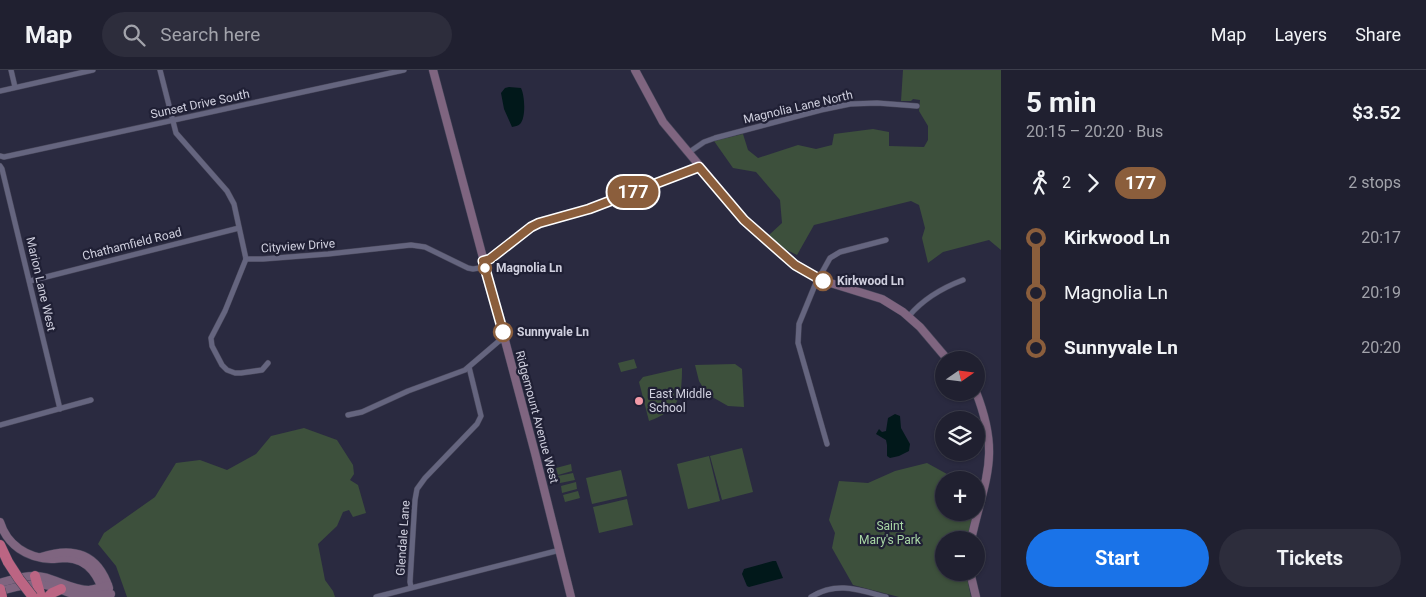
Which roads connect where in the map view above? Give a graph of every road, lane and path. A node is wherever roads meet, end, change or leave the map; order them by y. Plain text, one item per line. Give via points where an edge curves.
1 (11, 70) edge
2 (93, 70) edge
3 (160, 70) edge
4 (404, 70) edge
5 (432, 70) edge
6 (636, 70) edge
7 (15, 87) junction
8 (0, 91) edge
9 (917, 106) dead end
10 (173, 120) junction
11 (688, 153) junction
12 (0, 156) edge
13 (0, 166) edge
14 (699, 167) junction
15 (239, 228) junction
16 (886, 240) dead end
17 (246, 259) junction
18 (484, 264) junction
19 (818, 278) junction
20 (963, 280) dead end
21 (30, 281) junction
22 (910, 316) junction
23 (505, 340) junction
24 (940, 351) edge
25 (268, 363) dead end
26 (469, 367) junction
27 (91, 400) dead end
28 (982, 401) edge
29 (60, 409) junction
30 (348, 415) dead end
31 (994, 422) dead end
32 (0, 425) edge
33 (827, 444) dead end
34 (997, 467) dead end
35 (0, 522) edge
36 (974, 531) edge
37 (0, 545) edge
38 (560, 550) junction
39 (37, 580) junction
40 (972, 581) edge
41 (0, 582) edge
42 (411, 587) junction
43 (61, 589) junction
44 (829, 589) junction
45 (0, 590) edge
46 (107, 592) edge
47 (2, 597) edge
48 (33, 597) edge
49 (41, 597) edge
50 (48, 597) edge
51 (376, 597) edge
52 (571, 597) edge
53 (811, 597) edge
54 (831, 597) edge
55 (886, 597) edge
56 (976, 597) edge

1 - 7 street
2 - 7 street
3 - 10 street
4 - 10 street, Sunset Drive South
5 - 18 street, Ridgemount Avenue West
6 - 11 street via 663,122
7 - 8 street
9 - 11 street, Magnolia Lane North via 866,103 821,110 715,138
10 - 12 street, Sunset Drive South
10 - 15 street via 179,138 227,191
11 - 14 street
13 - 21 street, Marion Lane West
14 - 18 street via 589,209 539,223
14 - 19 street via 744,220 795,265
15 - 17 street
15 - 21 street, Chathamfield Road
16 - 19 street via 835,254
17 - 18 street, Cityview Drive via 410,245 425,247 468,268
17 - 25 street, Cityview Drive via 211,338 212,346 222,365 235,373 262,370
18 - 23 street, Ridgemount Avenue West
19 - 22 street via 882,299
19 - 33 street via 799,324 798,343
20 - 22 street via 939,290
21 - 29 street, Marion Lane West
22 - 24 street
23 - 26 street
23 - 38 street, Ridgemount Avenue West
26 - 30 street via 389,398 375,407
26 - 42 street, Glendale Lane via 481,416 478,424 417,489
27 - 29 street
28 - 31 street
29 - 32 street
34 - 36 street
35 - 46 street via 14,546 28,554 40,557 64,552 83,555 100,568
37 - 48 highway, bridge
38 - 42 street
38 - 52 street, Ridgemount Avenue West
39 - 41 street via 22,577
39 - 43 street
39 - 45 street
39 - 46 street via 50,579
39 - 49 highway
40 - 56 street
42 - 51 street
43 - 46 street via 92,597
43 - 50 highway
44 - 53 street
44 - 54 street
44 - 55 street via 856,589
45 - 47 highway, bridge

